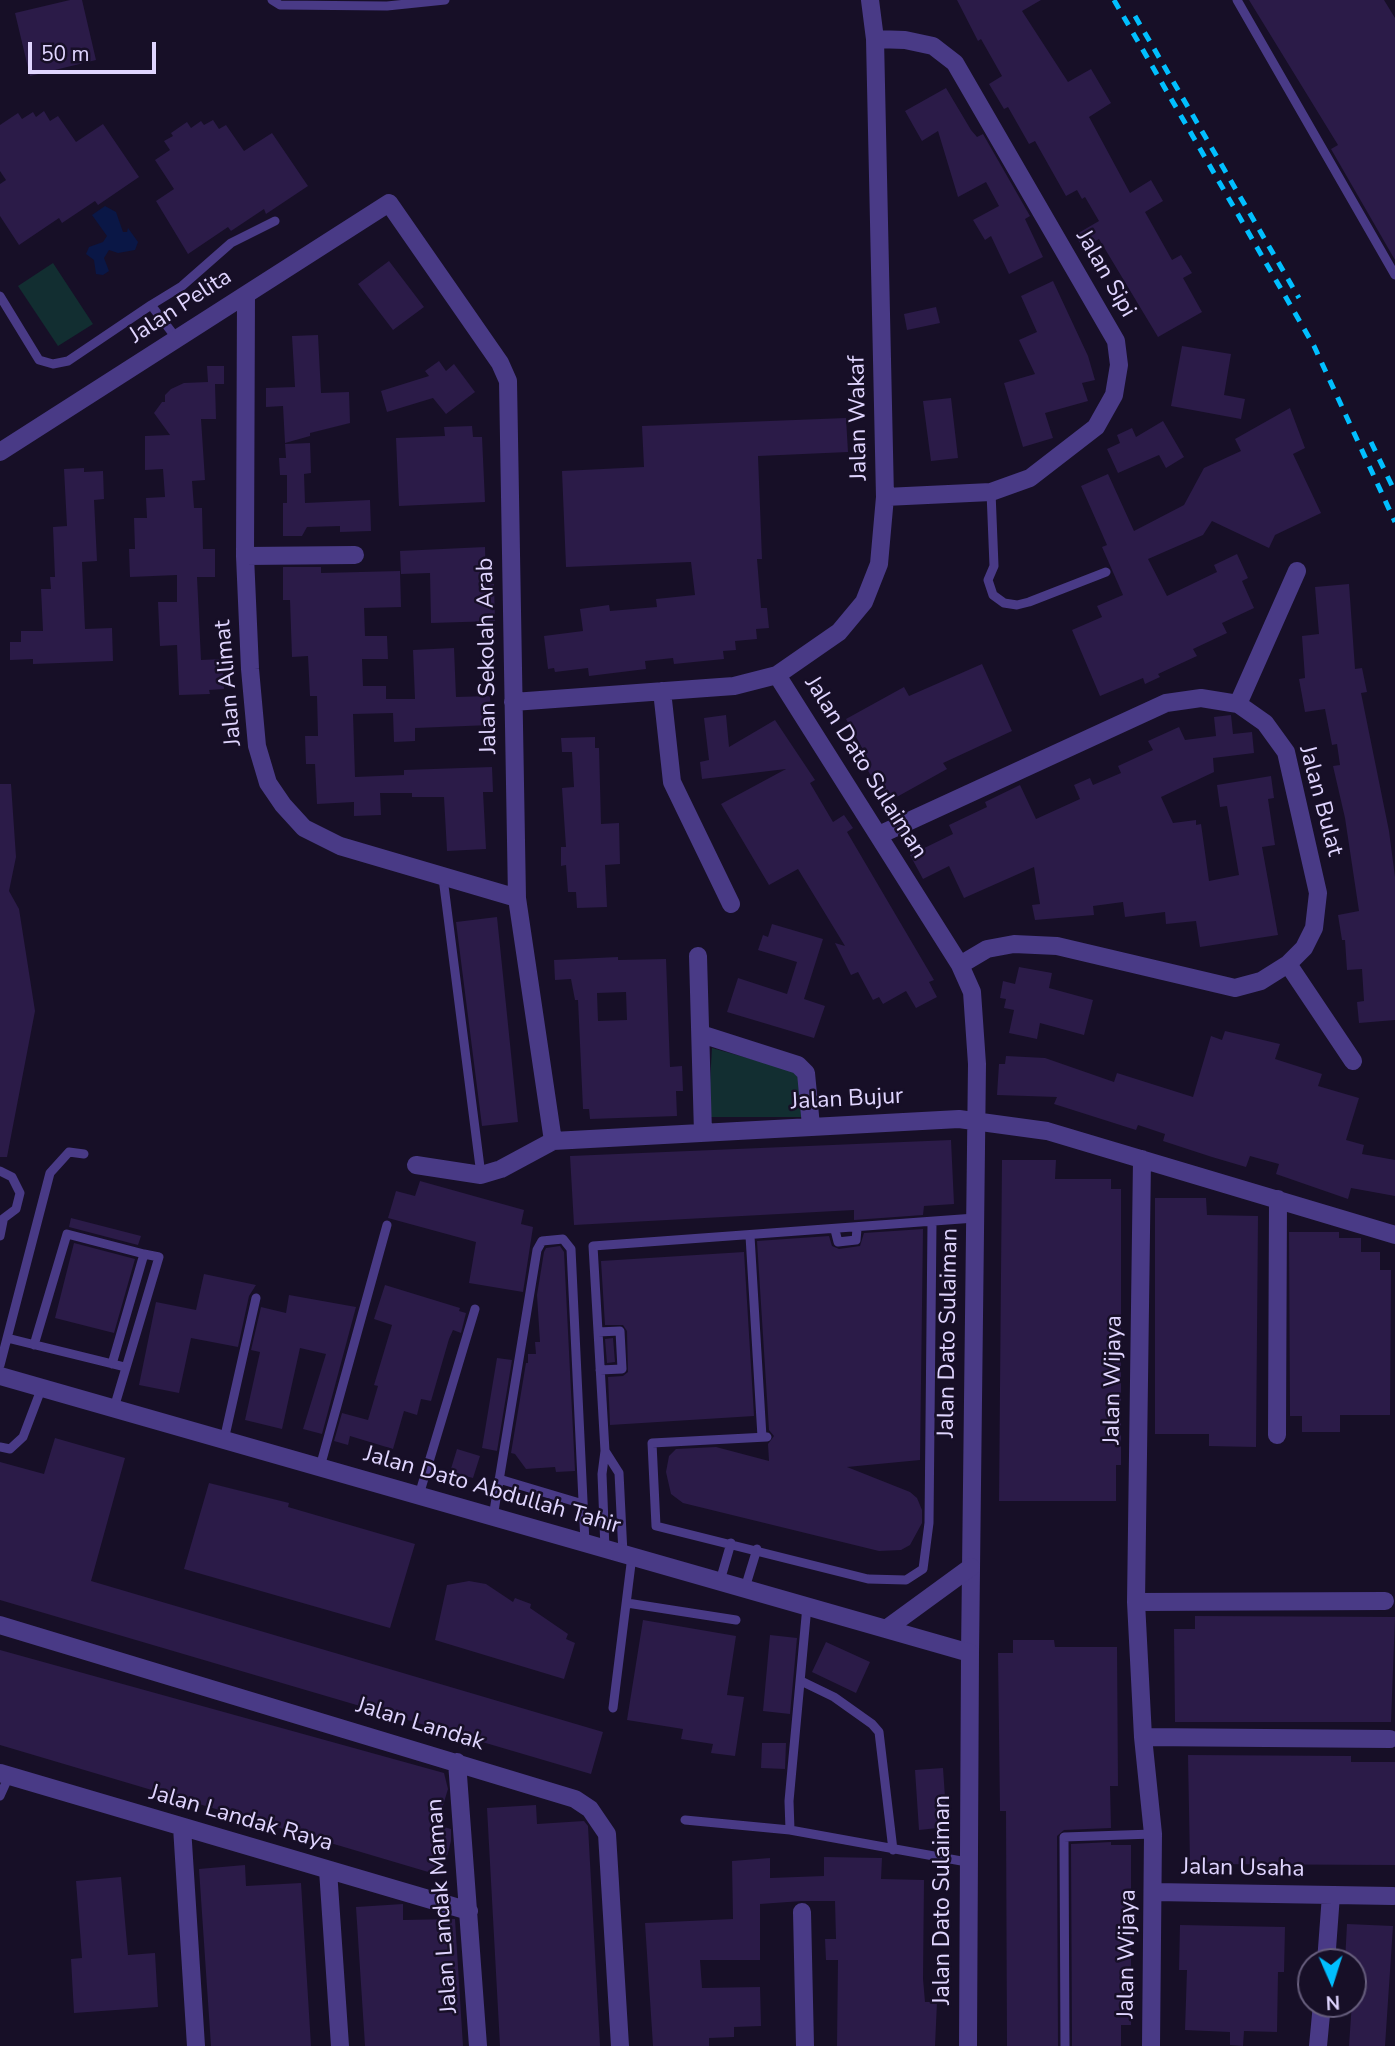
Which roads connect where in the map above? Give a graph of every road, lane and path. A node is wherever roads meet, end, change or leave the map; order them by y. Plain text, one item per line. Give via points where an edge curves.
1 (272, 0) edge
2 (444, 0) edge
3 (870, 0) edge
4 (1237, 0) edge
5 (875, 39) junction
6 (389, 203) joint
7 (275, 221) dead end
8 (1395, 275) edge
9 (246, 295) junction
10 (0, 296) edge
11 (151, 305) junction
12 (177, 339) junction
13 (0, 452) edge
14 (991, 492) junction
15 (885, 498) junction
16 (355, 555) dead end
17 (245, 556) junction
18 (1297, 571) dead end
19 (1106, 572) dead end
20 (777, 676) junction
21 (662, 691) junction
22 (513, 702) junction
23 (1238, 704) junction
24 (879, 835) junction
25 (443, 878) junction
26 (517, 898) junction
27 (731, 904) dead end
28 (698, 956) dead end
29 (1288, 964) junction
30 (960, 965) junction
31 (701, 1034) junction
32 (1353, 1061) dead end
33 (976, 1120) junction
34 (811, 1126) junction
35 (703, 1133) junction
36 (553, 1141) junction
37 (84, 1154) dead end
38 (1142, 1159) junction
39 (416, 1165) dead end
40 (0, 1171) edge
41 (481, 1175) junction
42 (1278, 1199) junction
43 (975, 1218) junction
44 (2, 1221) edge
45 (932, 1223) junction
46 (387, 1225) dead end
47 (0, 1236) edge
48 (750, 1236) junction
49 (1395, 1236) edge
50 (144, 1254) junction
51 (256, 1298) dead end
52 (475, 1309) dead end
53 (598, 1332) junction
54 (6, 1338) junction
55 (34, 1345) junction
56 (112, 1364) junction
57 (0, 1365) edge
58 (125, 1367) junction
59 (600, 1370) junction
60 (0, 1376) edge
61 (42, 1387) junction
62 (114, 1408) junction
63 (1277, 1435) dead end
64 (224, 1440) junction
65 (0, 1447) edge
66 (605, 1451) junction
67 (320, 1467) junction
68 (499, 1479) junction
69 (419, 1495) junction
70 (583, 1504) junction
71 (493, 1517) junction
72 (585, 1543) junction
73 (731, 1543) junction
74 (757, 1549) junction
75 (620, 1553) junction
76 (971, 1567) junction
77 (720, 1581) junction
78 (745, 1588) junction
79 (1385, 1601) dead end
80 (1136, 1602) junction
81 (627, 1603) junction
82 (807, 1606) junction
83 (736, 1620) dead end
84 (0, 1625) edge
85 (886, 1629) junction
86 (970, 1653) junction
87 (801, 1681) junction
88 (613, 1708) dead end
89 (1143, 1737) junction
90 (1390, 1739) dead end
91 (457, 1762) junction
92 (5, 1775) edge
93 (0, 1796) edge
94 (685, 1820) dead end
95 (182, 1827) junction
96 (790, 1830) junction
97 (1153, 1834) junction
98 (893, 1850) junction
99 (967, 1862) junction
100 (328, 1870) junction
101 (1154, 1892) junction
102 (1331, 1895) junction
103 (1393, 1896) dead end
104 (469, 1911) junction
105 (802, 1912) dead end
106 (1327, 1948) edge
107 (1321, 2018) edge
108 (196, 2046) edge
109 (340, 2046) edge
110 (478, 2046) edge
111 (620, 2046) edge
112 (805, 2046) edge
113 (968, 2046) edge
114 (1065, 2046) edge
115 (1151, 2046) edge
116 (1318, 2046) edge

1 - 2 lane via 280,5 387,6
3 - 5 street, Jalan Wakaf
4 - 8 lane
5 - 14 street, Jalan Sipi via 933,46 955,63 1116,341 1119,365 1114,395 1096,427 1030,478
5 - 15 street, Jalan Wakaf
6 - 9 street, Jalan Pelita
6 - 22 street, Jalan Sekolah Arab via 508,381
7 - 11 lane via 231,243 182,286
9 - 12 street, Jalan Pelita
9 - 17 street, Jalan Alimat
10 - 11 lane via 39,359 53,364 68,361
11 - 12 lane
12 - 13 street, Jalan Pelita
14 - 15 street, Jalan Sipi
14 - 19 lane via 994,566 988,580 993,595 1004,603 1017,606
15 - 20 street, Jalan Wakaf via 879,564 864,602 839,632
16 - 17 street
17 - 25 street, Jalan Alimat via 257,746 268,783 304,828 340,846
18 - 23 street
20 - 21 street, Jalan Wakaf via 734,686
20 - 24 street, Jalan Dato Sulaiman
21 - 22 street, Jalan Wakaf
21 - 27 street via 672,782
22 - 26 street, Jalan Sekolah Arab
23 - 24 street, Jalan Bulat via 1200,698 1166,703
23 - 29 street, Jalan Bulat via 1265,723 1286,752 1318,893 1314,928 1304,948
24 - 30 street, Jalan Dato Sulaiman
25 - 26 street, Jalan Alimat
25 - 41 lane
26 - 36 street, Jalan Sekolah Arab
28 - 31 street
29 - 30 street, Jalan Bulat via 1261,981 1236,988 1058,946 1005,945 987,949
29 - 32 street
30 - 33 street, Jalan Dato Sulaiman via 975,1008
31 - 34 street via 798,1065 806,1073
31 - 35 street
33 - 34 street, Jalan Bujur
33 - 38 street, Jalan Bujur via 1047,1131
33 - 43 street, Jalan Dato Sulaiman
34 - 35 street, Jalan Bujur
35 - 36 street, Jalan Bujur
36 - 41 street, Jalan Bujur
37 - 54 lane via 69,1152 50,1173
38 - 42 street, Jalan Bujur
38 - 80 street, Jalan Wijaya
39 - 41 street
40 - 44 lane via 12,1177 20,1193 16,1209
42 - 49 street, Jalan Bujur
42 - 63 street
43 - 45 lane
43 - 76 street, Jalan Dato Sulaiman
44 - 47 lane
45 - 48 lane
45 - 74 lane via 929,1523 923,1569 906,1580 868,1579
46 - 67 lane
48 - 53 lane via 593,1246
48 - 73 lane via 764,1437 652,1443 656,1526
50 - 55 lane via 67,1234
50 - 56 lane
50 - 58 lane via 159,1257
51 - 64 lane
52 - 69 lane
53 - 59 lane
53 - 59 lane via 620,1331 622,1369
54 - 55 lane
54 - 57 lane
55 - 56 lane
56 - 58 lane
58 - 62 lane
59 - 66 lane
60 - 61 street, Jalan Dato Abdullah Tahir
61 - 62 street, Jalan Dato Abdullah Tahir
61 - 65 lane via 23,1437 10,1449
62 - 64 street, Jalan Dato Abdullah Tahir
64 - 67 street, Jalan Dato Abdullah Tahir
66 - 75 lane via 602,1474
66 - 75 lane via 619,1473
67 - 69 street, Jalan Dato Abdullah Tahir
68 - 70 lane
68 - 70 lane via 537,1250 542,1241 563,1240 571,1249
68 - 71 lane
69 - 71 street, Jalan Dato Abdullah Tahir
70 - 72 lane
71 - 72 street, Jalan Dato Abdullah Tahir
72 - 75 street, Jalan Dato Abdullah Tahir
73 - 74 lane
73 - 77 lane
74 - 78 lane
75 - 77 street, Jalan Dato Abdullah Tahir
75 - 81 lane
76 - 85 street
76 - 86 street, Jalan Dato Sulaiman
77 - 78 street, Jalan Dato Abdullah Tahir
78 - 82 street, Jalan Dato Abdullah Tahir
79 - 80 street
80 - 89 street, Jalan Wijaya
81 - 83 lane
81 - 88 lane
82 - 85 street, Jalan Dato Abdullah Tahir
82 - 87 lane
84 - 91 street, Jalan Landak
85 - 86 street, Jalan Dato Abdullah Tahir
86 - 99 street, Jalan Dato Sulaiman
87 - 96 lane
87 - 98 lane via 834,1697 879,1732
89 - 90 street
89 - 97 street, Jalan Wijaya
91 - 104 street, Jalan Landak Maman
91 - 111 street, Jalan Landak via 575,1799 590,1809 607,1834
92 - 93 lane
92 - 95 street, Jalan Landak Raya
94 - 96 lane
95 - 100 street, Jalan Landak Raya
95 - 108 street
96 - 98 lane
97 - 101 street, Jalan Wijaya
97 - 114 lane via 1064,1837
98 - 99 lane
99 - 113 street, Jalan Dato Sulaiman
100 - 104 street, Jalan Landak Raya
100 - 109 street
101 - 102 street, Jalan Usaha
101 - 115 street, Jalan Wijaya
102 - 103 street, Jalan Usaha
102 - 106 street, Jalan Usaha
104 - 110 street, Jalan Landak Maman
105 - 112 street
107 - 116 street

